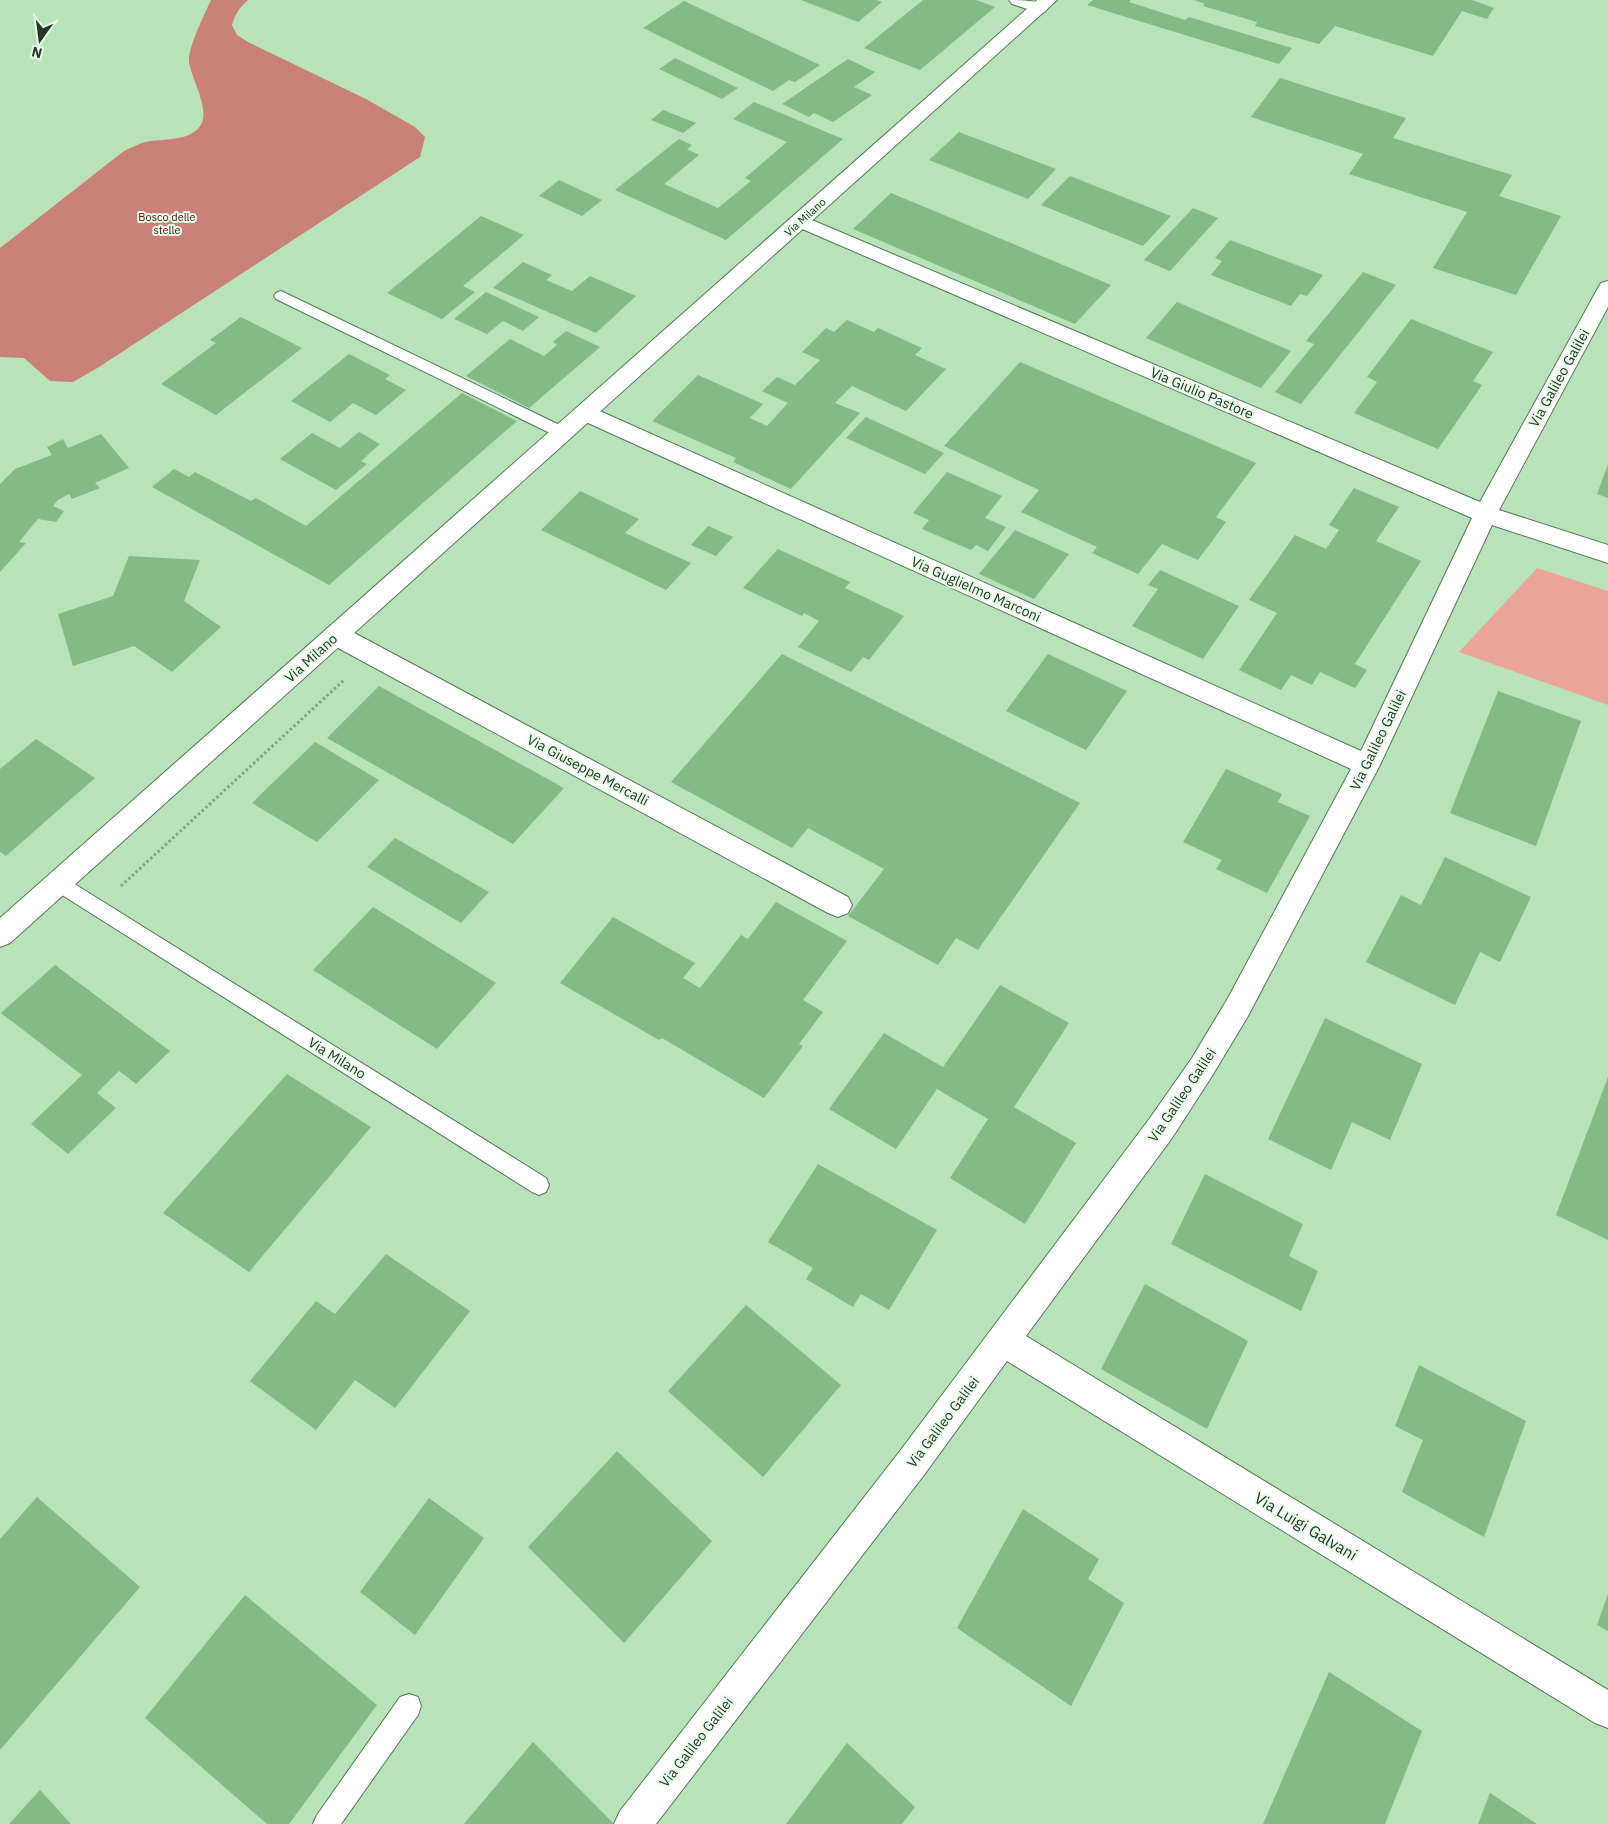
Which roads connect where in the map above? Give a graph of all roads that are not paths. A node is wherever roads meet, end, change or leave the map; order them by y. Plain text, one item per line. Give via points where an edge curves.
1 (1035, 3) edge
2 (800, 221) junction
3 (1608, 288) edge
4 (281, 296) dead end
5 (585, 413) junction
6 (563, 433) junction
7 (1485, 514) junction
8 (1608, 554) edge
9 (336, 635) junction
10 (1367, 765) junction
11 (58, 883) junction
12 (838, 905) dead end
13 (0, 935) edge
14 (539, 1185) dead end
15 (1004, 1341) junction
16 (410, 1706) dead end
17 (1608, 1710) edge
18 (326, 1824) edge
19 (633, 1824) edge

1 - 2 street, Via Milano
2 - 5 street, Via Milano
2 - 7 street, Via Giulio Pastore
3 - 7 street, Via Galileo Galilei
4 - 6 lane
5 - 6 street, Via Milano
5 - 10 street, Via Guglielmo Marconi
6 - 9 street, Via Milano
7 - 8 street, Via Giulio Pastore
7 - 10 street, Via Galileo Galilei
9 - 11 street, Via Milano
9 - 12 street, Via Giuseppe Mercalli
10 - 15 street, Via Galileo Galilei via 1238,1007 1202,1067
11 - 13 street, Via Milano
11 - 14 lane, Via Milano
15 - 17 street, Via Luigi Galvani
15 - 19 street, Via Galileo Galilei
16 - 18 lane

